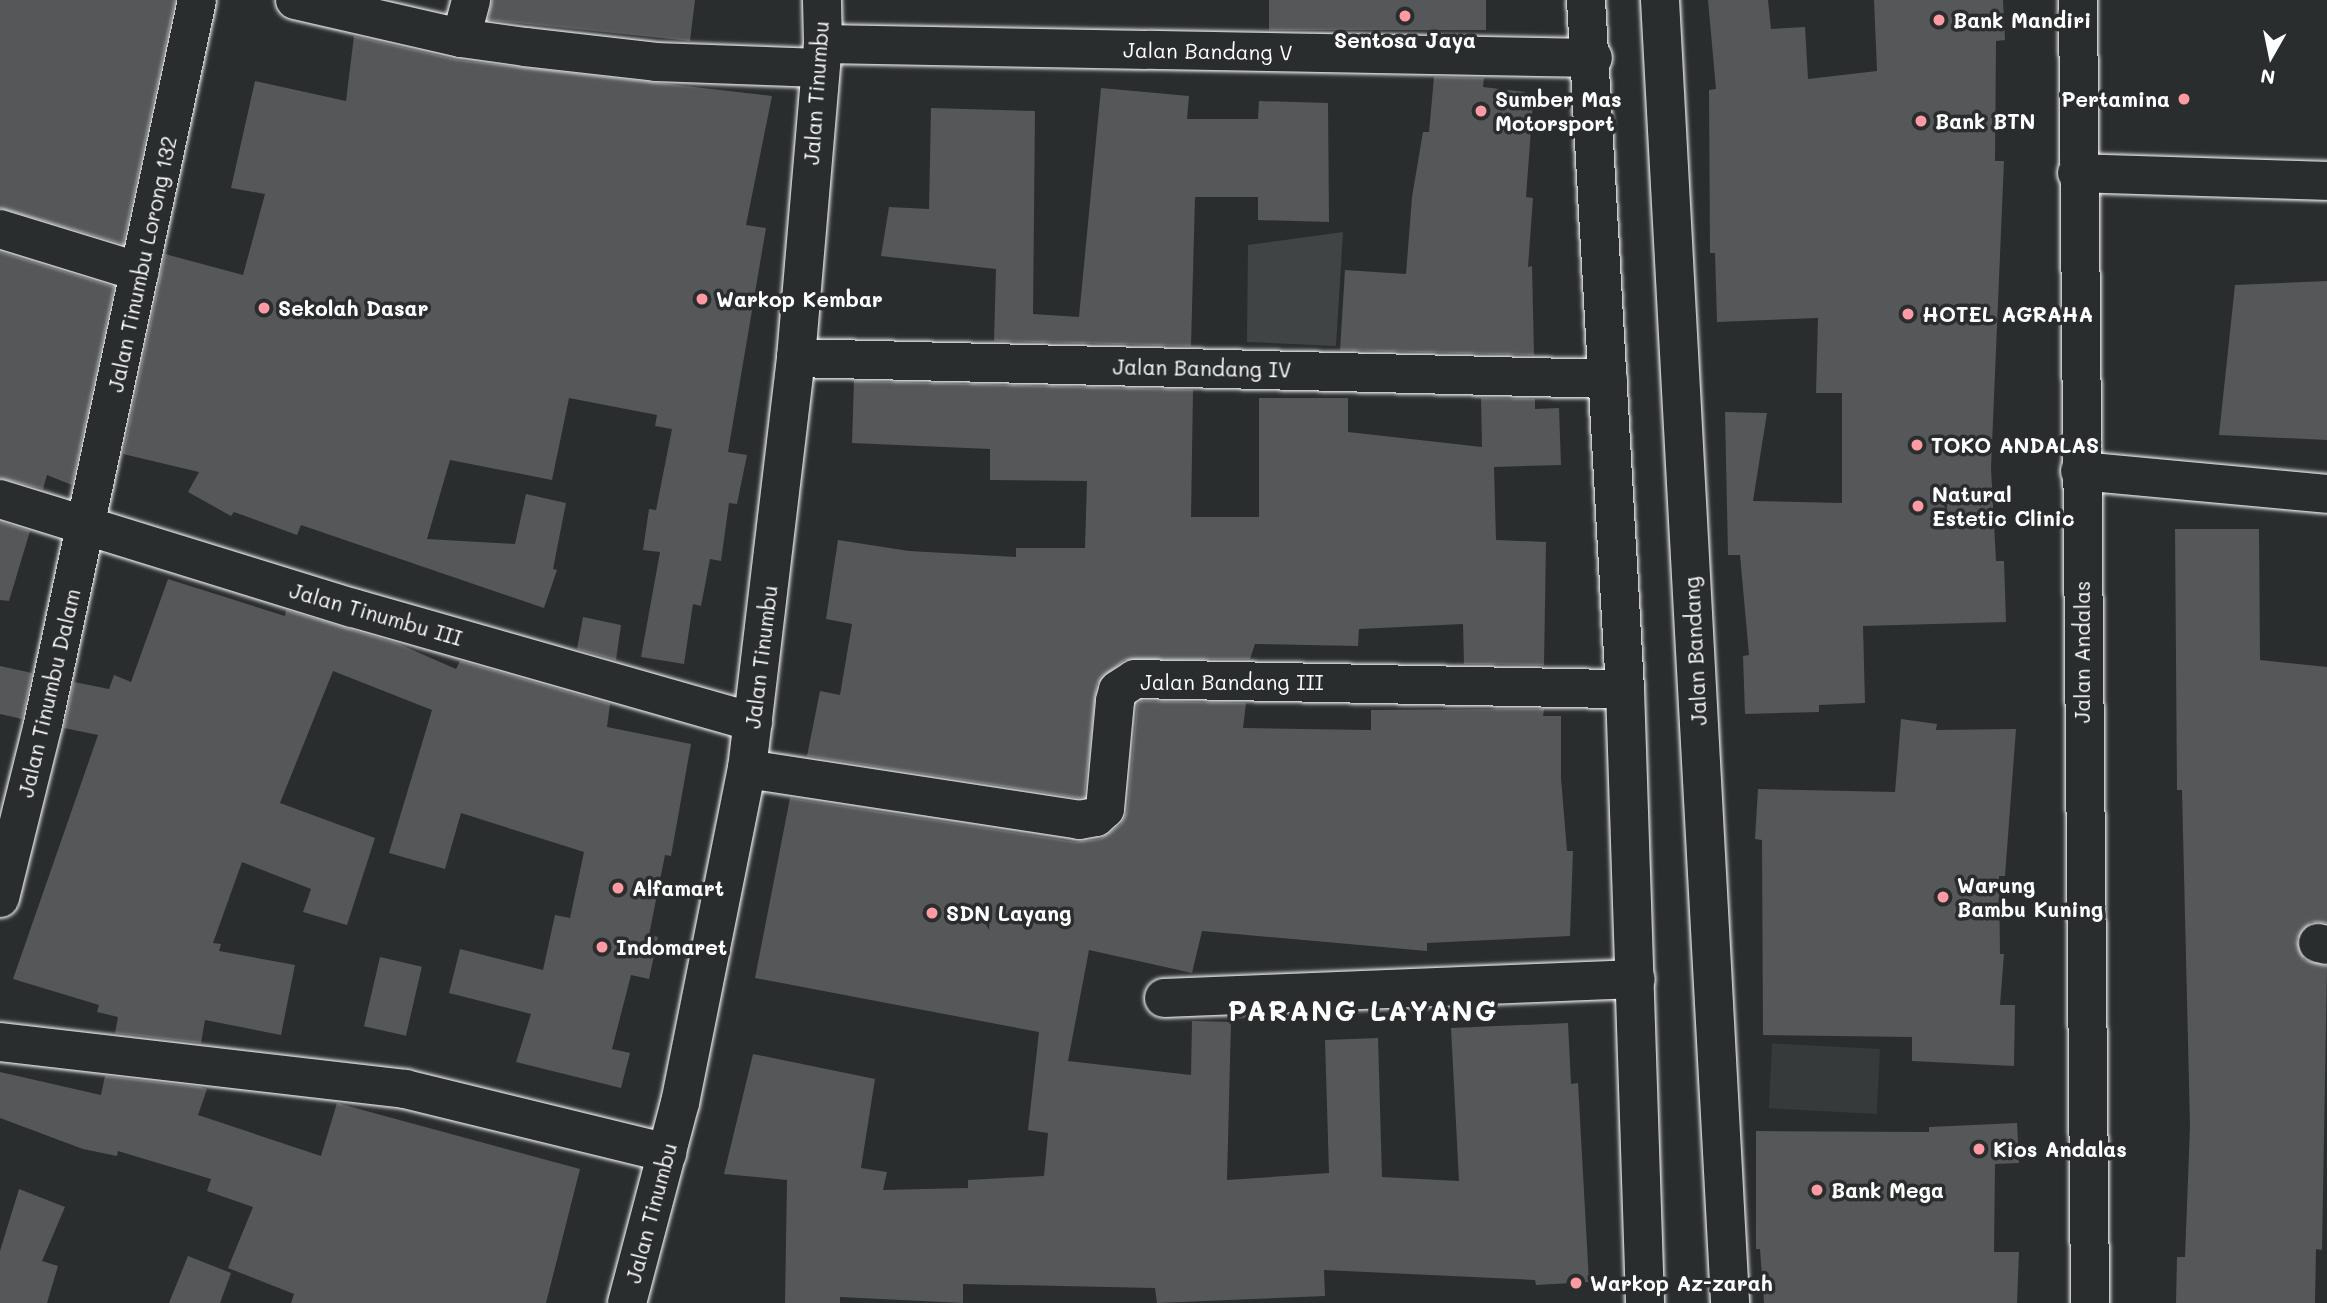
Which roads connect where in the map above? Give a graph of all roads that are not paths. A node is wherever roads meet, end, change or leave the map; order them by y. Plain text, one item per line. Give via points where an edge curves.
1 (197, 0) edge
2 (295, 0) edge
3 (471, 0) edge
4 (822, 0) edge
5 (1586, 0) edge
6 (1660, 0) edge
7 (2078, 0) edge
8 (461, 38) junction
9 (821, 56) junction
10 (1593, 58) junction
11 (2077, 173) junction
12 (2327, 181) edge
13 (0, 229) edge
14 (140, 272) junction
15 (796, 358) junction
16 (1608, 379) junction
17 (2080, 471) junction
18 (2327, 494) edge
19 (0, 499) edge
20 (86, 528) junction
21 (1625, 689) junction
22 (753, 722) junction
23 (747, 769) junction
24 (0, 898) edge
25 (1636, 979) junction
26 (1164, 998) dead end
27 (0, 1042) edge
28 (667, 1153) junction
29 (627, 1303) edge
30 (1645, 1303) edge
31 (1730, 1303) edge
32 (2090, 1303) edge

1 - 14 street, Jalan Tinumbu Lorong 132
2 - 8 street, Jalan Bandang V
3 - 8 street
4 - 9 street, Jalan Tinumbu
5 - 10 street
6 - 31 street, Jalan Bandang
7 - 11 street, Jalan Andalas
8 - 9 street, Jalan Bandang V via 656,62
9 - 10 street, Jalan Bandang V
9 - 15 street, Jalan Tinumbu
10 - 16 street
11 - 12 street
11 - 17 street, Jalan Andalas
13 - 14 street
14 - 20 street, Jalan Tinumbu Lorong 132
15 - 16 street, Jalan Bandang IV
15 - 22 street, Jalan Tinumbu
16 - 21 street
17 - 18 street
17 - 32 street, Jalan Andalas
19 - 20 street, Jalan Tinumbu III
20 - 22 street, Jalan Tinumbu III
20 - 24 street, Jalan Tinumbu Dalam
21 - 23 street, Jalan Bandang III via 1135,679 1118,690 1115,701 1105,808 1096,817 1079,820
21 - 25 street
22 - 23 street, Jalan Tinumbu
23 - 28 street, Jalan Tinumbu
25 - 26 street
25 - 30 street
27 - 28 street via 405,1088
28 - 29 street, Jalan Tinumbu

